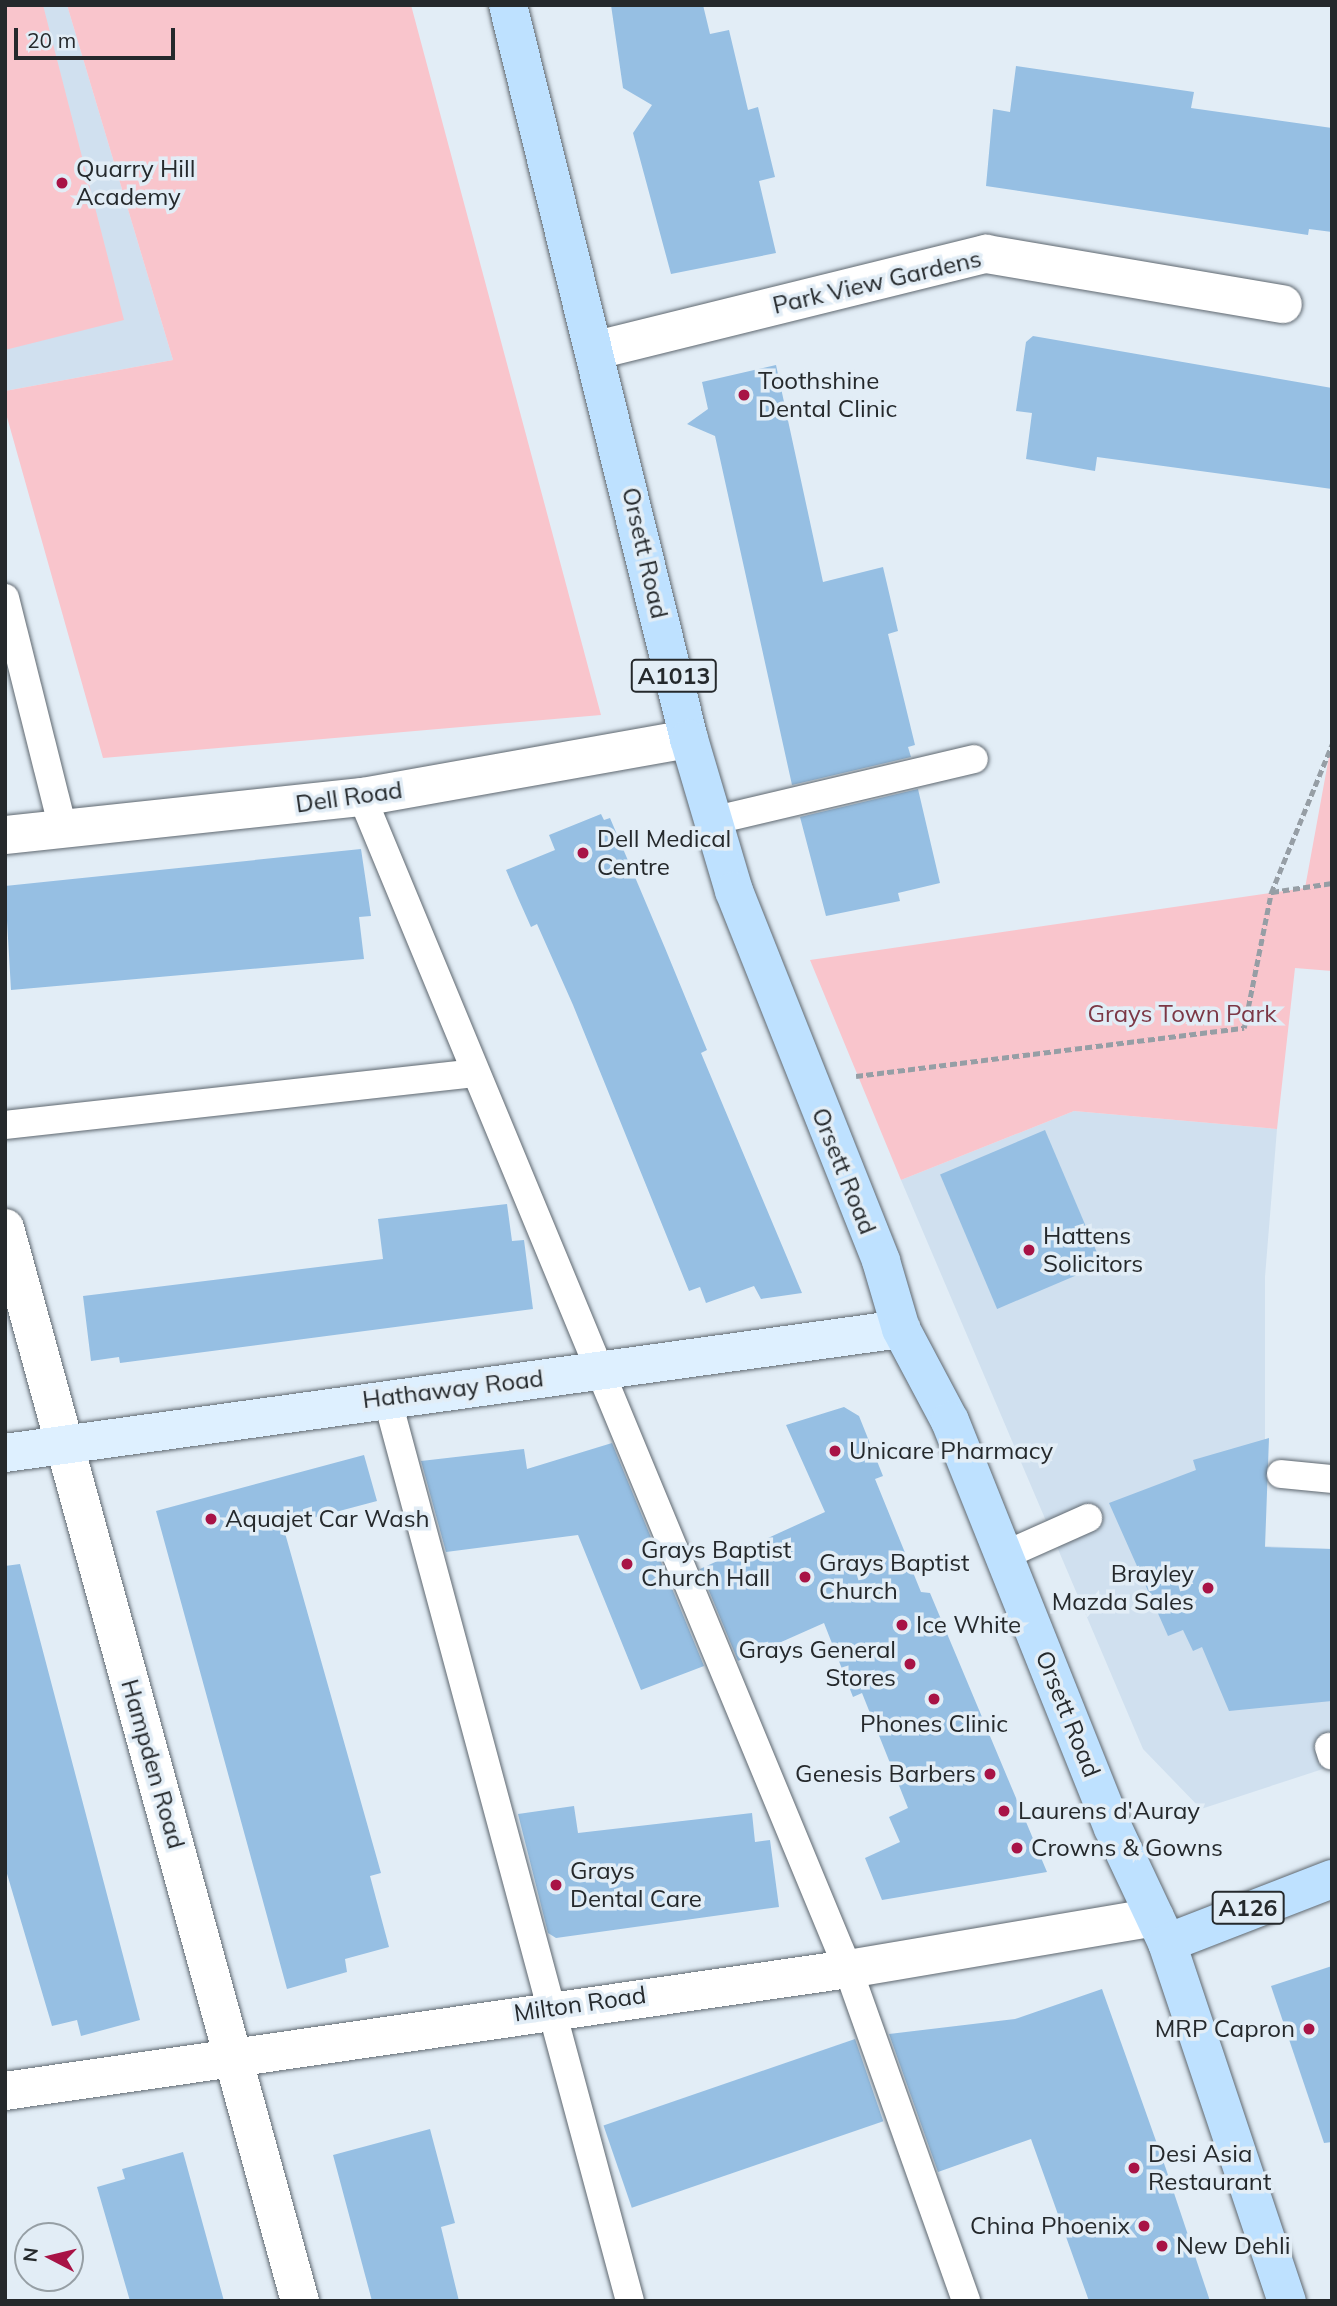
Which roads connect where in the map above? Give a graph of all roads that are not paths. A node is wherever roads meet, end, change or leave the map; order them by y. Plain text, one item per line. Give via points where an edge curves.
1 (508, 5) edge
2 (1283, 303) dead end
3 (597, 351) junction
4 (5, 598) edge
5 (689, 739) junction
6 (974, 759) dead end
7 (362, 797) junction
8 (712, 821) junction
9 (63, 829) junction
10 (5, 835) edge
11 (474, 1073) junction
12 (5, 1125) edge
13 (5, 1228) edge
14 (901, 1329) junction
15 (596, 1372) junction
16 (387, 1398) junction
17 (62, 1441) junction
18 (5, 1453) edge
19 (1281, 1474) dead end
20 (1332, 1479) edge
21 (1088, 1518) dead end
22 (1005, 1555) junction
23 (1332, 1879) edge
24 (1161, 1930) junction
25 (848, 1969) junction
26 (548, 2008) junction
27 (236, 2056) junction
28 (5, 2091) edge
29 (300, 2301) edge
30 (630, 2301) edge
31 (967, 2301) edge
32 (1287, 2301) edge

1 - 3 main road, Orsett Road / A1013
2 - 3 street, Park View Gardens via 986,254
3 - 5 main road, Orsett Road / A1013
4 - 9 lane
5 - 7 street, Dell Road
5 - 8 main road, Orsett Road / A1013
6 - 8 lane
7 - 9 street, Dell Road
7 - 11 lane
8 - 14 main road, Orsett Road / A1013 via 808,1082 881,1261
9 - 10 street, Dell Road
11 - 12 lane
11 - 15 lane
13 - 17 street, Hampden Road
14 - 15 street, Hathaway Road
14 - 22 main road, Orsett Road / A1013 via 950,1421
15 - 16 street, Hathaway Road
15 - 25 lane
16 - 17 street, Hathaway Road
16 - 26 lane
17 - 18 street, Hathaway Road
17 - 27 street, Hampden Road
19 - 20 lane
21 - 22 lane
22 - 24 main road, Orsett Road / A1013
23 - 24 main road, A126
24 - 25 street, Milton Road
24 - 32 main road, Orsett Road
25 - 26 street, Milton Road
25 - 31 lane
26 - 27 street, Milton Road
26 - 30 lane
27 - 28 street, Milton Road
27 - 29 street, Hampden Road

